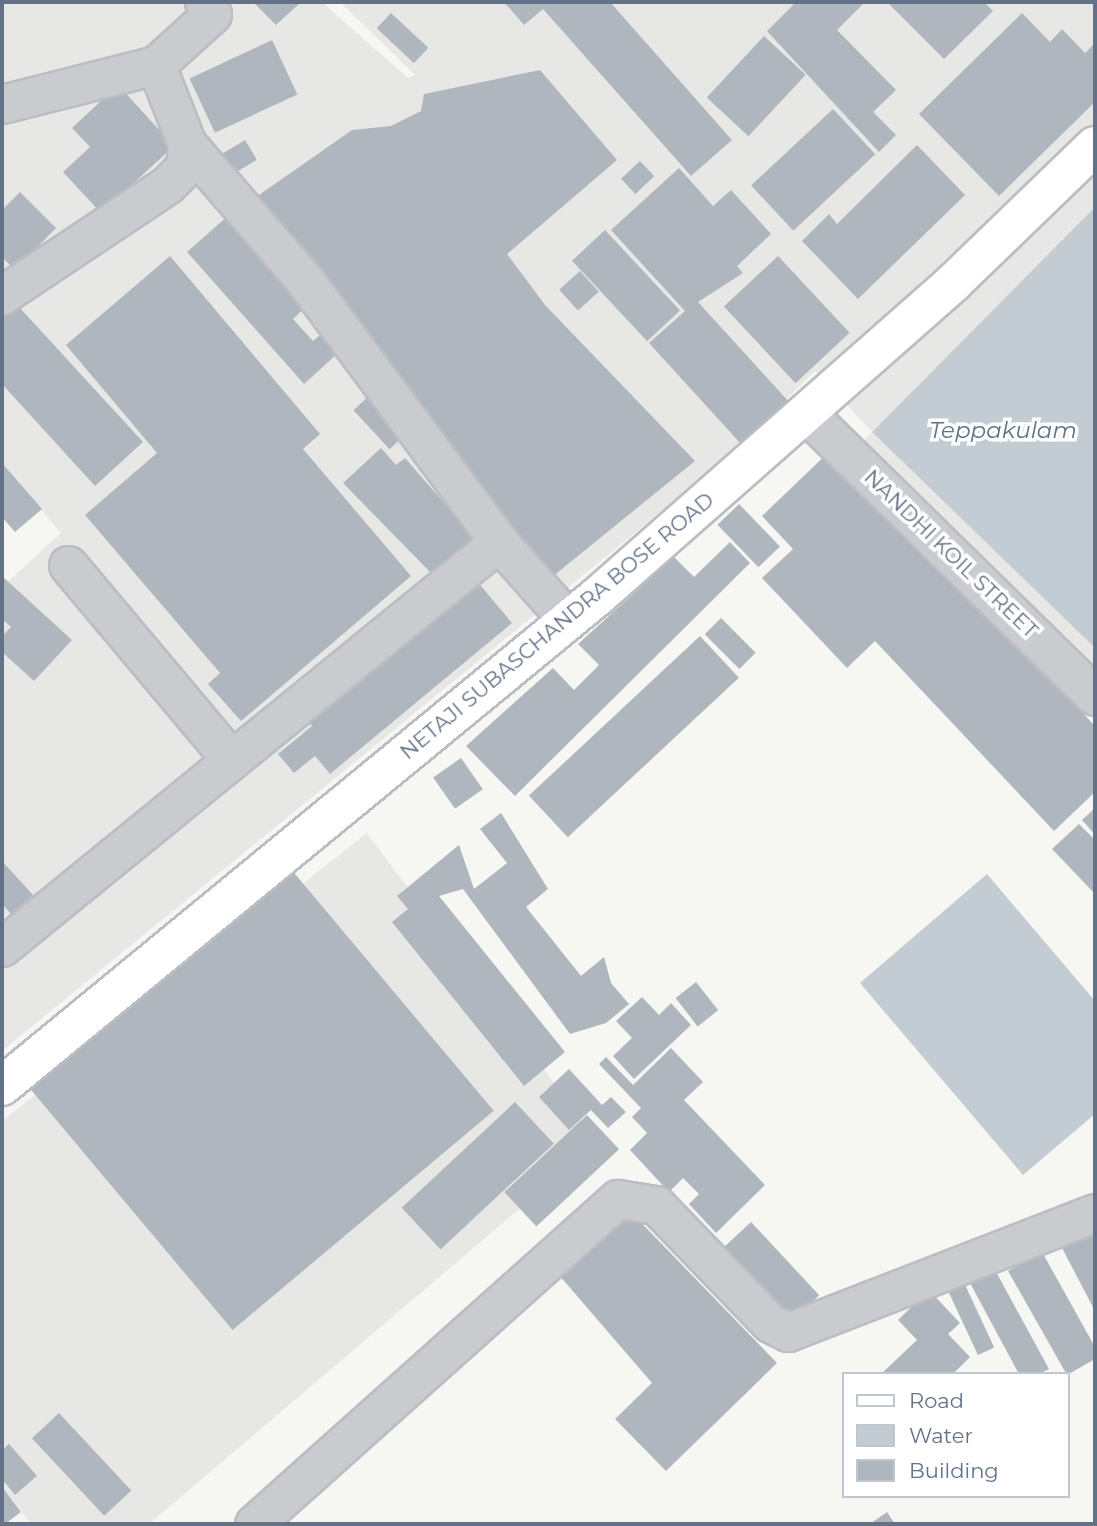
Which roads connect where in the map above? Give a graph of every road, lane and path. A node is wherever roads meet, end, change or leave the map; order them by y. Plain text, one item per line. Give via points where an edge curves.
1 (204, 2) edge
2 (156, 65) junction
3 (2, 104) edge
4 (187, 144) junction
5 (1095, 146) edge
6 (2, 295) edge
7 (806, 413) junction
8 (499, 542) junction
9 (68, 565) dead end
10 (568, 620) junction
11 (1095, 696) edge
12 (231, 759) junction
13 (2, 947) edge
14 (2, 1086) edge
15 (1095, 1213) edge
16 (254, 1524) edge

1 - 2 street via 212,15
2 - 3 street
2 - 4 street
4 - 6 street via 185,167 166,185
4 - 8 street via 306,282
5 - 7 main road, NETAJI SUBASCHANDRA BOSE ROAD
7 - 10 main road, NETAJI SUBASCHANDRA BOSE ROAD
7 - 11 street, NANDHI KOIL STREET
8 - 10 street
8 - 12 street
9 - 12 street
10 - 14 main road, NETAJI SUBASCHANDRA BOSE ROAD
12 - 13 street
15 - 16 street via 788,1332 770,1323 656,1205 618,1199

